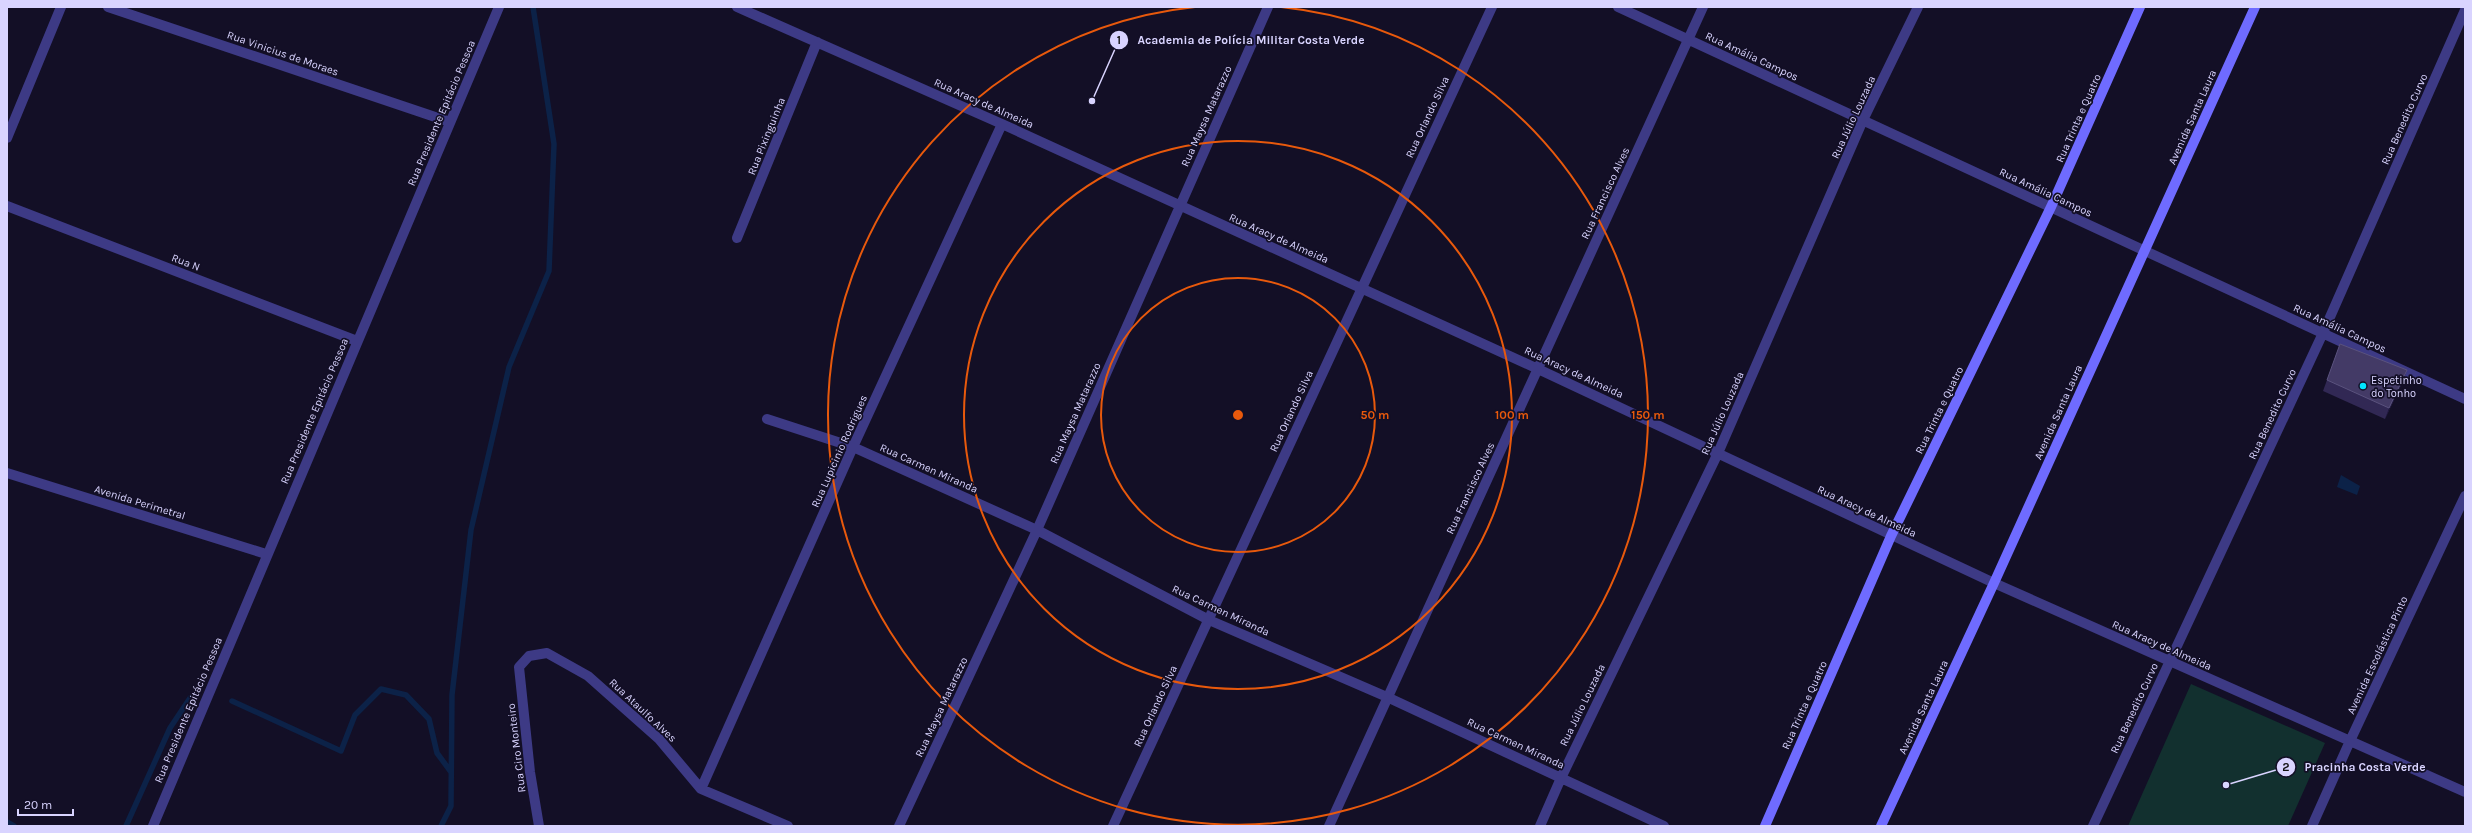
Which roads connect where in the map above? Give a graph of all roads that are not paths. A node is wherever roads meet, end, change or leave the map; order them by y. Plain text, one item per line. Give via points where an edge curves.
1 (61, 7) edge
2 (108, 7) edge
3 (499, 7) edge
4 (737, 7) edge
5 (1268, 7) edge
6 (1492, 7) edge
7 (1618, 7) edge
8 (1703, 7) edge
9 (1918, 7) edge
10 (2140, 7) edge
11 (2254, 7) edge
12 (2465, 10) edge
13 (1689, 40) junction
14 (817, 42) junction
15 (1863, 120) junction
16 (450, 122) junction
17 (1002, 124) junction
18 (7, 138) edge
19 (7, 206) edge
20 (1178, 206) junction
21 (2051, 208) junction
22 (737, 238) dead end
23 (2145, 251) junction
24 (1360, 287) junction
25 (2323, 333) junction
26 (357, 340) junction
27 (1538, 369) junction
28 (2465, 399) edge
29 (767, 419) dead end
30 (853, 447) junction
31 (1718, 453) junction
32 (7, 473) edge
33 (2465, 496) edge
34 (1037, 530) junction
35 (1891, 536) junction
36 (266, 554) junction
37 (1994, 583) junction
38 (1209, 620) junction
39 (2169, 661) junction
40 (519, 667) joint
41 (1387, 696) junction
42 (2350, 741) junction
43 (1561, 778) junction
44 (701, 789) junction
45 (2465, 792) edge
46 (153, 826) edge
47 (539, 826) edge
48 (788, 826) edge
49 (899, 826) edge
50 (1113, 826) edge
51 (1329, 826) edge
52 (1540, 826) edge
53 (1664, 826) edge
54 (1765, 826) edge
55 (1881, 826) edge
56 (2093, 826) edge
57 (2312, 826) edge

1 - 18 street
2 - 16 street, Rua Vinicius de Moraes
3 - 16 street, Rua Presidente Epitácio Pessoa
4 - 14 street, Rua Aracy de Almeida
5 - 20 street, Rua Maysa Matarazzo
6 - 24 street, Rua Orlando Silva
7 - 13 street, Rua Amália Campos
8 - 13 street, Rua Francisco Alves
9 - 15 street, Rua Júlio Louzada
10 - 21 street, Rua Trinta e Quatro
11 - 23 street, Avenida Santa Laura
12 - 25 street, Rua Benedito Curvo
13 - 15 street, Rua Amália Campos
13 - 27 street, Rua Francisco Alves
14 - 17 street, Rua Aracy de Almeida
14 - 22 street, Rua Pixinguinha
15 - 21 street, Rua Amália Campos
15 - 31 street, Rua Júlio Louzada
16 - 26 street, Rua Presidente Epitácio Pessoa
17 - 20 street, Rua Aracy de Almeida
17 - 30 street, Rua Lupicinio Rodrigues
19 - 26 street, Rua N
20 - 24 street, Rua Aracy de Almeida
20 - 34 street, Rua Maysa Matarazzo
21 - 23 street, Rua Amália Campos
21 - 35 street, Rua Trinta e Quatro
23 - 25 street, Rua Amália Campos
23 - 37 street, Avenida Santa Laura
24 - 27 street, Rua Aracy de Almeida
24 - 38 street, Rua Orlando Silva
25 - 28 street, Rua Amália Campos
25 - 39 street, Rua Benedito Curvo
26 - 36 street, Rua Presidente Epitácio Pessoa
27 - 31 street, Rua Aracy de Almeida
27 - 41 street, Rua Francisco Alves
29 - 30 street, Rua Carmen Miranda
30 - 34 street, Rua Carmen Miranda
30 - 44 street, Rua Lupicinio Rodrigues
31 - 35 street, Rua Aracy de Almeida
31 - 43 street, Rua Júlio Louzada
32 - 36 street, Avenida Perimetral
33 - 42 street, Avenida Escolástica Pinto
34 - 38 street, Rua Carmen Miranda
34 - 49 street, Rua Maysa Matarazzo
35 - 37 street, Rua Aracy de Almeida
35 - 54 street, Rua Trinta e Quatro
36 - 46 street, Rua Presidente Epitácio Pessoa
37 - 39 street, Rua Aracy de Almeida
37 - 55 street, Avenida Santa Laura
38 - 41 street, Rua Carmen Miranda
38 - 50 street, Rua Orlando Silva
39 - 42 street, Rua Aracy de Almeida
39 - 56 street, Rua Benedito Curvo
40 - 44 street, Rua Ataulfo Alves via 529,656 547,653 588,676 659,739
40 - 47 street, Rua Ciro Monteiro via 530,772
41 - 43 street, Rua Carmen Miranda
41 - 51 street, Rua Francisco Alves
42 - 45 street, Rua Aracy de Almeida
42 - 57 street, Avenida Escolástica Pinto
43 - 52 street, Rua Júlio Louzada
43 - 53 street, Rua Carmen Miranda
44 - 48 street, Rua Ataulfo Alves

